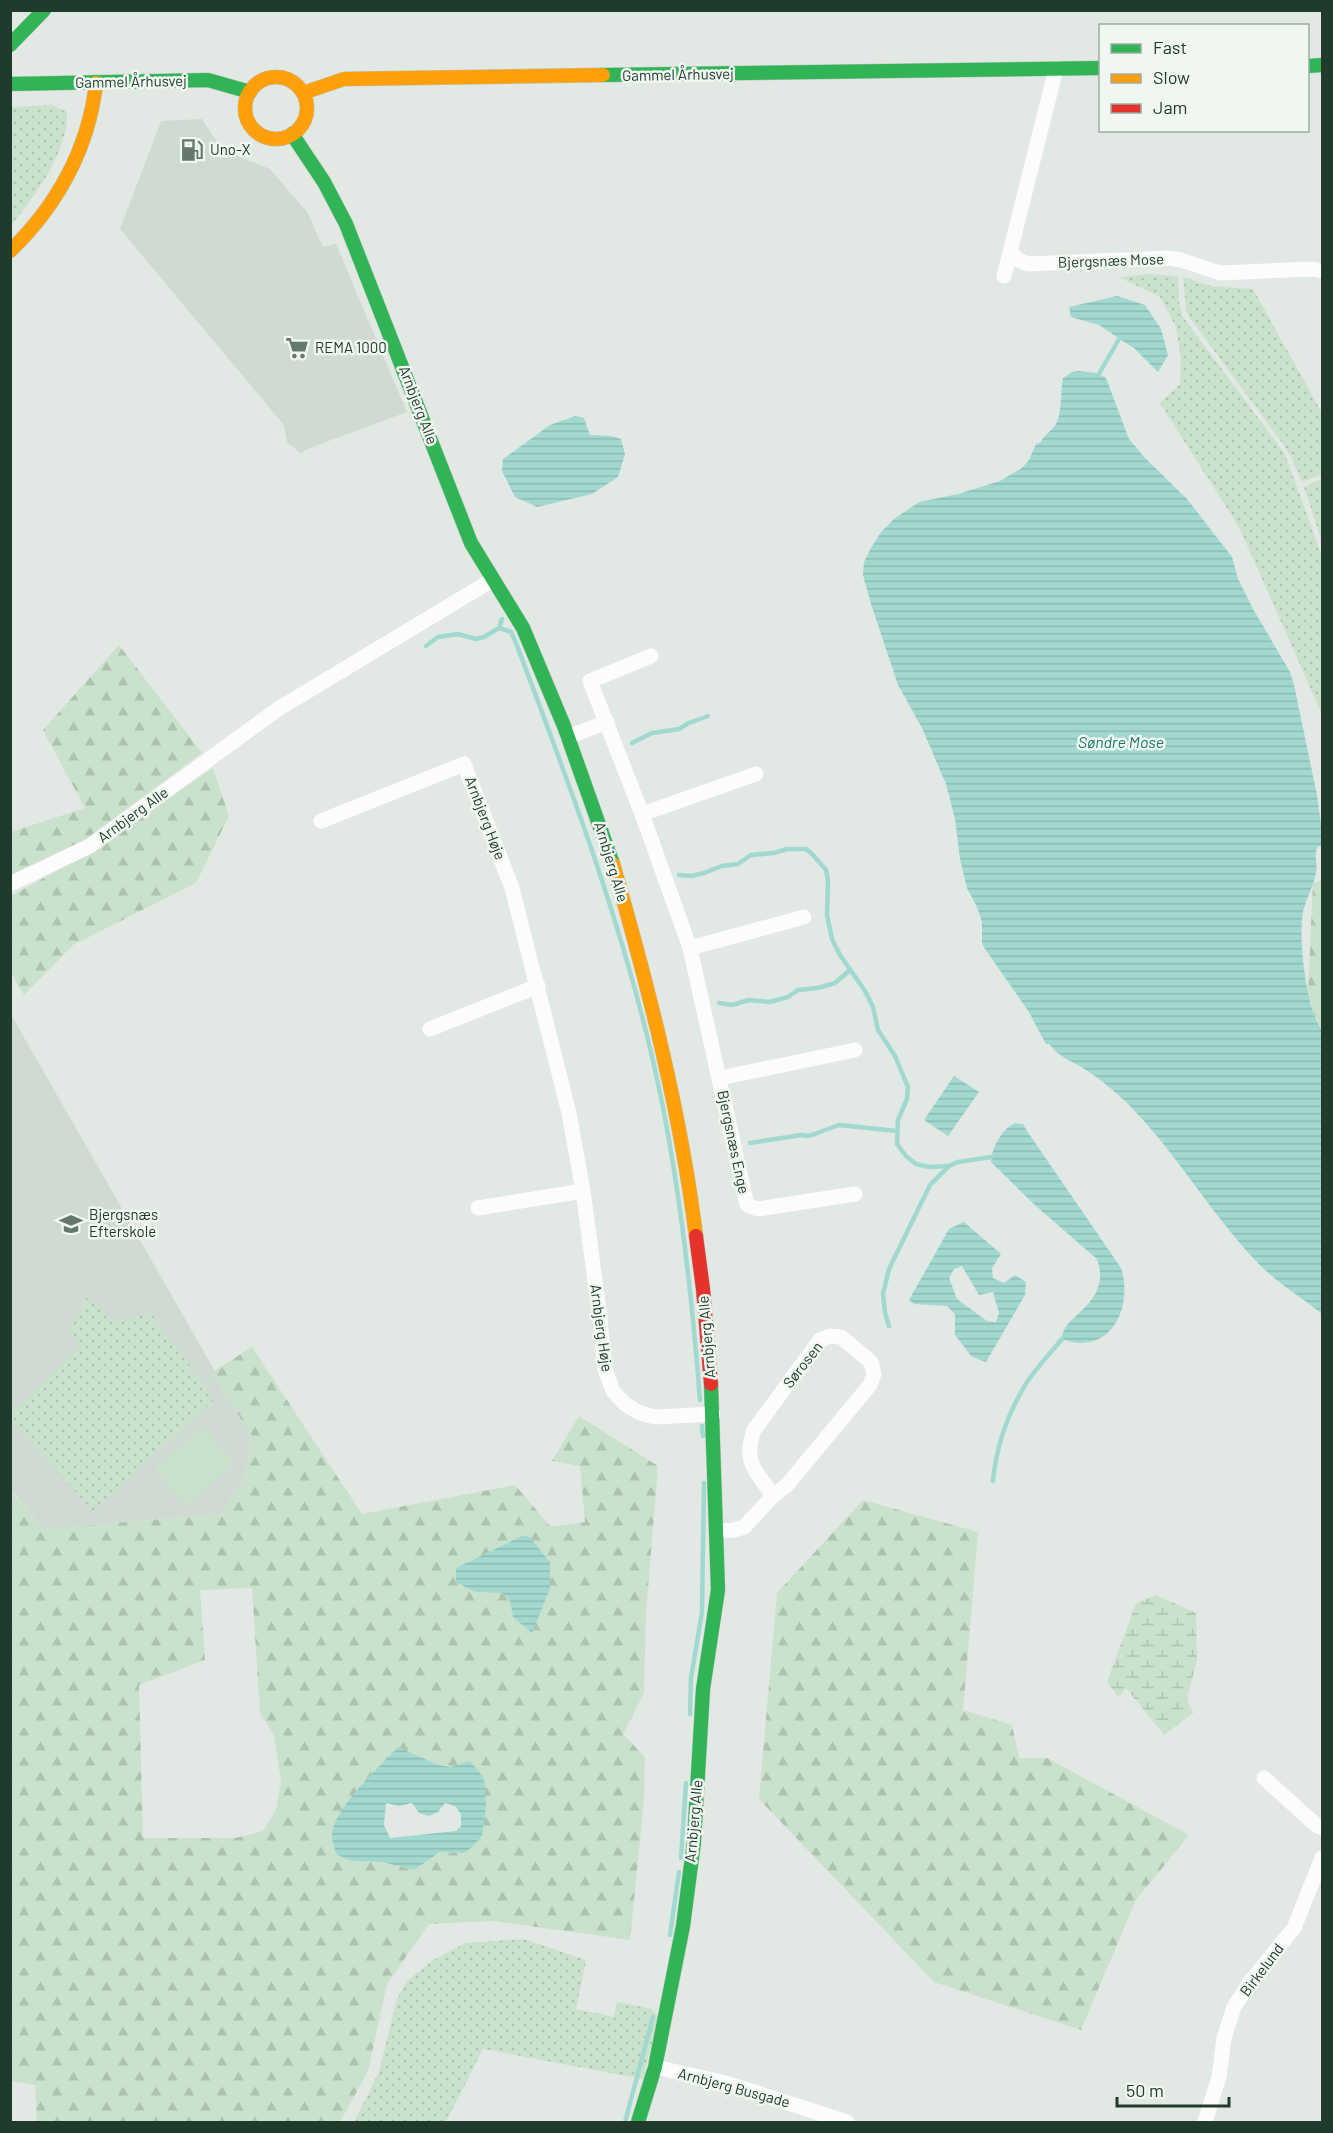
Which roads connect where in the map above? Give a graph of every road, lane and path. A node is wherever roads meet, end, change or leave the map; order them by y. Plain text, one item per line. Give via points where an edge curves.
1 (44, 10) edge
2 (11, 44) edge
3 (1099, 68) edge
4 (1056, 69) junction
5 (96, 83) junction
6 (10, 84) edge
7 (250, 92) junction
8 (303, 93) junction
9 (292, 134) junction
10 (1011, 250) junction
11 (10, 251) edge
12 (1323, 271) edge
13 (1004, 276) dead end
14 (492, 580) junction
15 (651, 656) dead end
16 (607, 722) junction
17 (568, 737) junction
18 (756, 774) dead end
19 (642, 814) junction
20 (321, 821) dead end
21 (10, 884) edge
22 (804, 917) dead end
23 (690, 948) junction
24 (538, 986) junction
25 (430, 1029) dead end
26 (855, 1050) dead end
27 (720, 1078) junction
28 (583, 1191) junction
29 (855, 1194) dead end
30 (478, 1208) dead end
31 (713, 1414) junction
32 (773, 1496) junction
33 (718, 1531) junction
34 (1264, 1778) dead end
35 (1323, 1828) edge
36 (1323, 1858) edge
37 (655, 2067) junction
38 (638, 2122) edge
39 (847, 2122) edge
40 (1206, 2122) edge

1 - 2 street
3 - 4 street, Gammel Århusvej
4 - 8 street, Gammel Århusvej via 344,79
4 - 10 street
5 - 6 street, Gammel Århusvej
5 - 7 street, Gammel Århusvej via 208,80
5 - 11 street via 82,142 63,187 24,239
7 - 8 street via 273,78 290,81
7 - 9 street via 245,110 251,127 266,138
8 - 9 street via 306,115
9 - 14 street, Arnbjerg Alle via 346,224 471,543
10 - 12 street, Bjergsnæs Mose via 1019,262 1028,264 1168,258 1220,273
10 - 13 street
14 - 17 street, Arnbjerg Alle via 523,628
14 - 21 street, Arnbjerg Alle via 278,709 90,846
15 - 16 street, Bjergsnæs Enge via 590,681
16 - 17 street
16 - 19 street, Bjergsnæs Enge
17 - 31 street, Arnbjerg Alle via 608,846 672,1088 704,1289
18 - 19 street
19 - 23 street, Bjergsnæs Enge
20 - 24 street, Arnbjerg Høje via 464,764 512,888
22 - 23 street
23 - 27 street, Bjergsnæs Enge
24 - 25 street
24 - 28 street, Arnbjerg Høje via 569,1113
26 - 27 street, Bjergsnæs Enge
27 - 29 street, Bjergsnæs Enge via 747,1205 758,1209
28 - 30 street
28 - 31 street, Arnbjerg Høje via 605,1369 613,1391 625,1404 655,1417
31 - 33 street, Arnbjerg Alle
32 - 32 street, Sørosen via 870,1385 874,1374 871,1362 841,1337 820,1340 754,1430 750,1462
32 - 33 street, Sørosen via 744,1527
33 - 37 street, Arnbjerg Alle via 718,1590 703,1689 693,1852 683,1926
34 - 35 street
36 - 40 street, Birkelund via 1294,1928 1234,2007
37 - 38 street, Arnbjerg Alle
37 - 39 street, Arnbjerg Busgade via 744,2088

